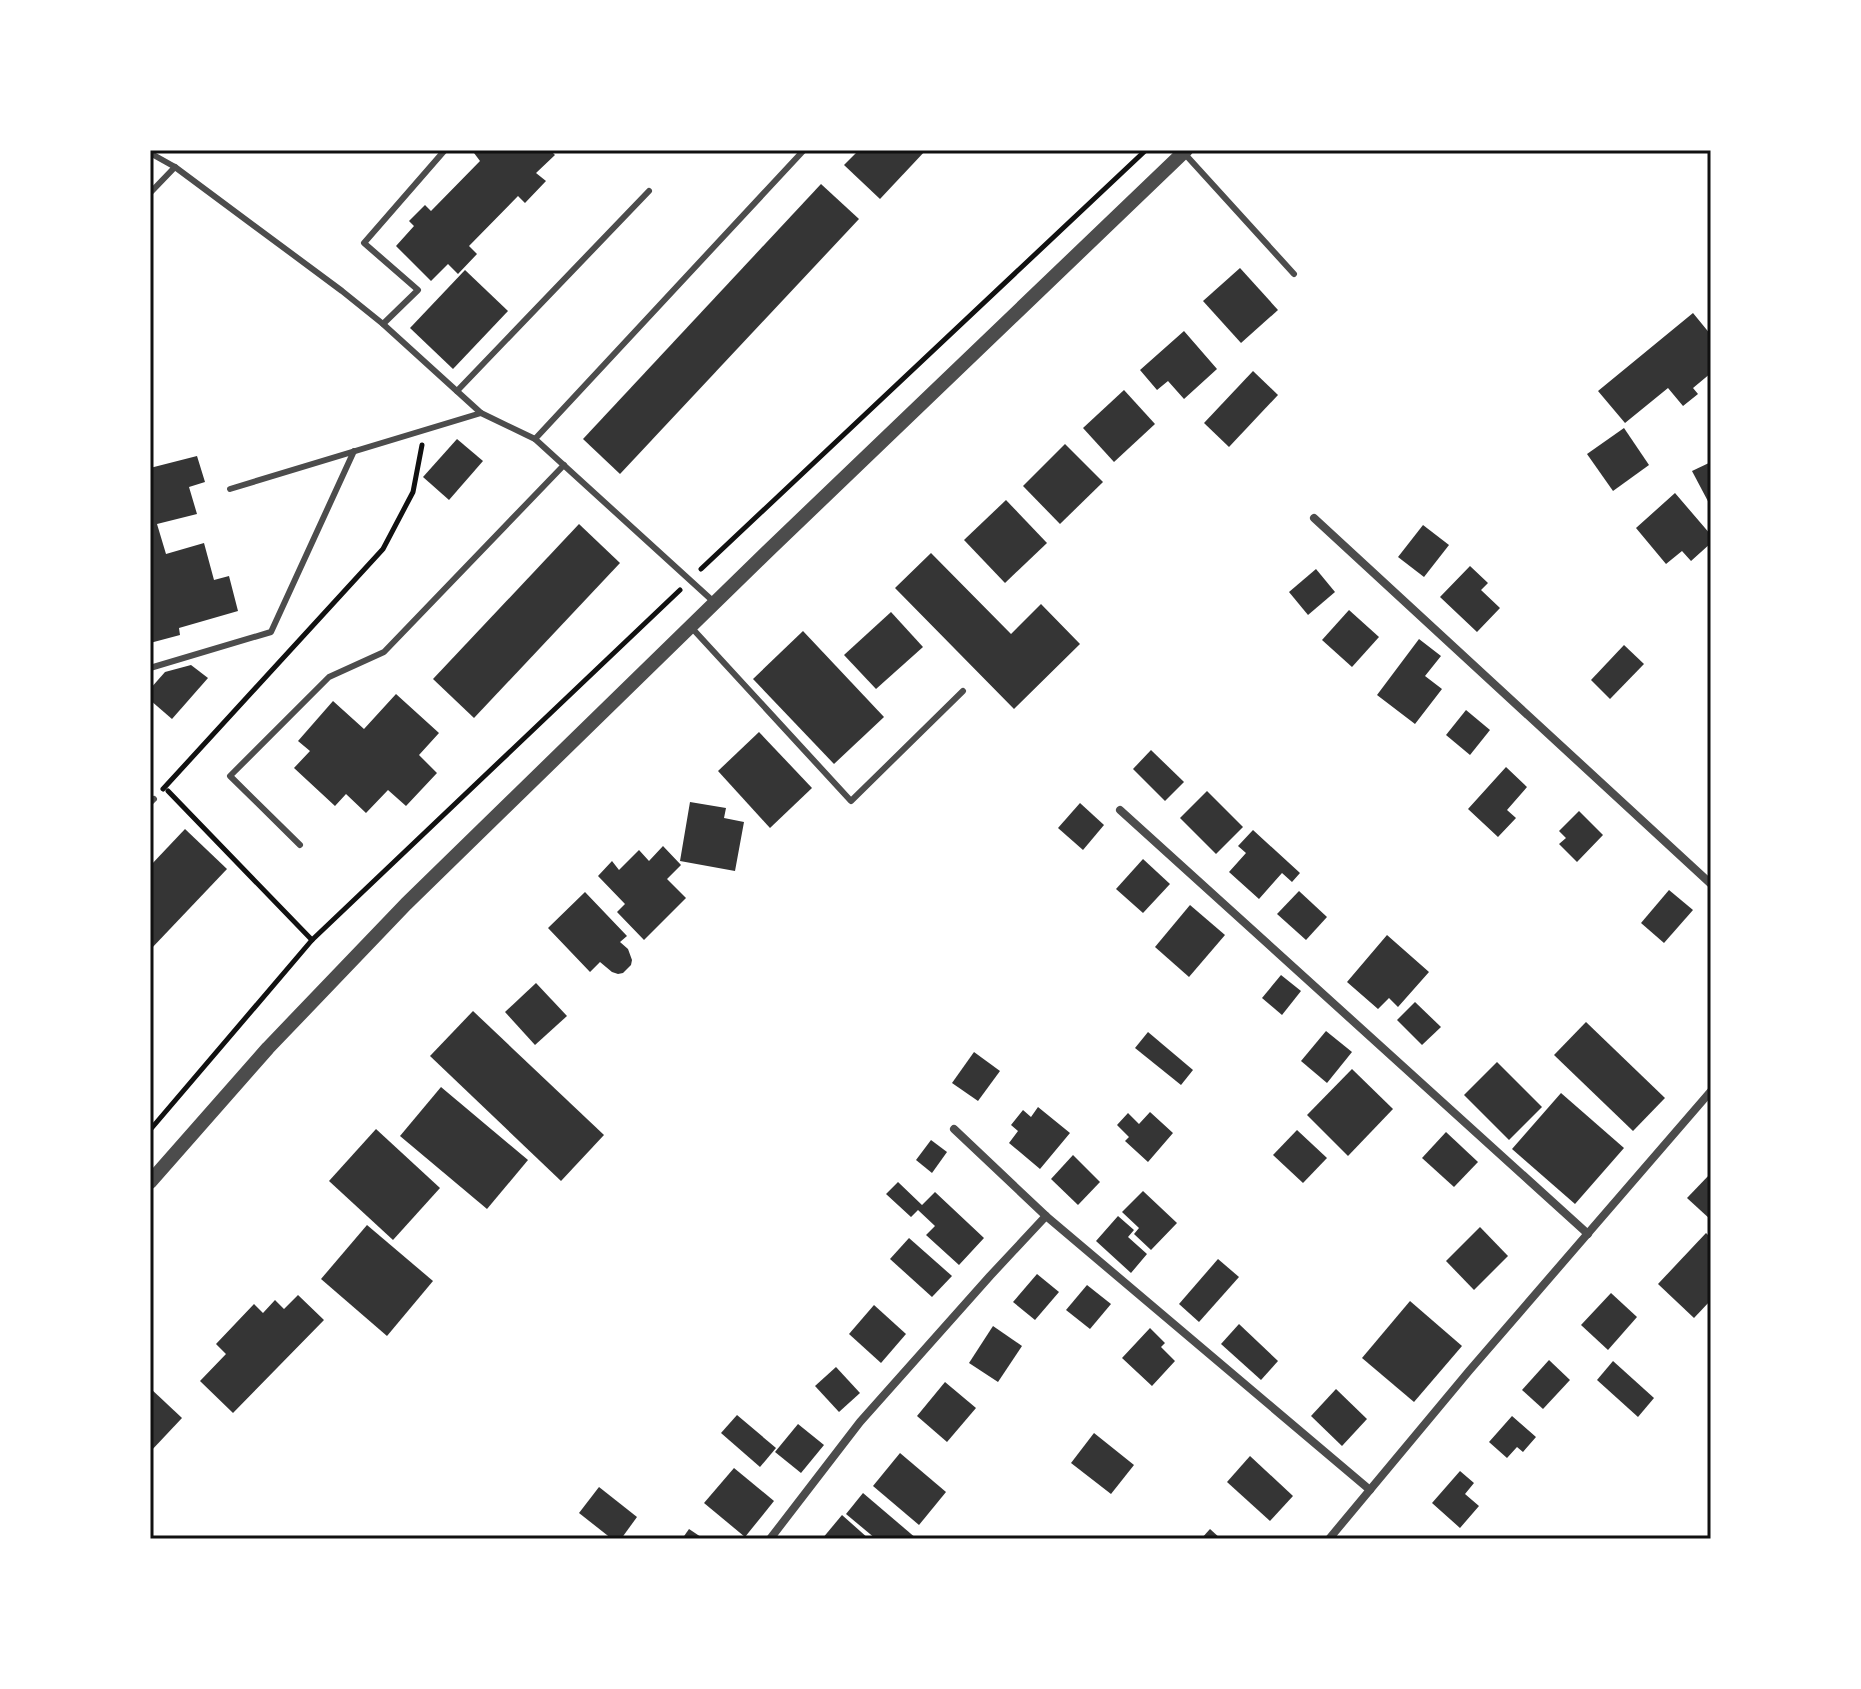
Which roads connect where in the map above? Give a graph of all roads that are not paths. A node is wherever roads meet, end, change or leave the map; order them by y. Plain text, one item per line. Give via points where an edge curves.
1 (445, 150) edge
2 (804, 150) edge
3 (1185, 151) edge
4 (150, 153) edge
5 (175, 167) junction
6 (649, 191) dead end
7 (150, 193) edge
8 (1294, 274) dead end
9 (383, 324) junction
10 (457, 391) junction
11 (481, 413) junction
12 (535, 439) junction
13 (354, 451) junction
14 (564, 465) junction
15 (230, 489) dead end
16 (1314, 518) dead end
17 (715, 603) junction
18 (691, 627) junction
19 (150, 668) edge
20 (963, 691) dead end
21 (1120, 810) dead end
22 (300, 845) dead end
23 (1711, 884) edge
24 (1711, 1091) edge
25 (954, 1129) dead end
26 (150, 1182) edge
27 (1046, 1216) junction
28 (1588, 1234) junction
29 (1370, 1490) junction
30 (770, 1539) edge
31 (1329, 1539) edge

1 - 9 lane via 364,243 418,290
2 - 12 lane
3 - 8 lane
3 - 17 street
4 - 5 lane
5 - 7 lane
5 - 9 lane
6 - 10 lane
9 - 10 lane
10 - 11 lane
11 - 12 lane
11 - 13 lane
12 - 14 lane
13 - 15 lane
13 - 19 lane via 271,632
14 - 17 lane
14 - 22 lane via 384,652 329,677 230,776
16 - 23 street
17 - 18 street
18 - 20 lane via 851,801
18 - 26 street via 406,904
21 - 28 street
24 - 28 street
25 - 27 street
27 - 29 street
27 - 30 street via 860,1422
28 - 29 street
29 - 31 street

